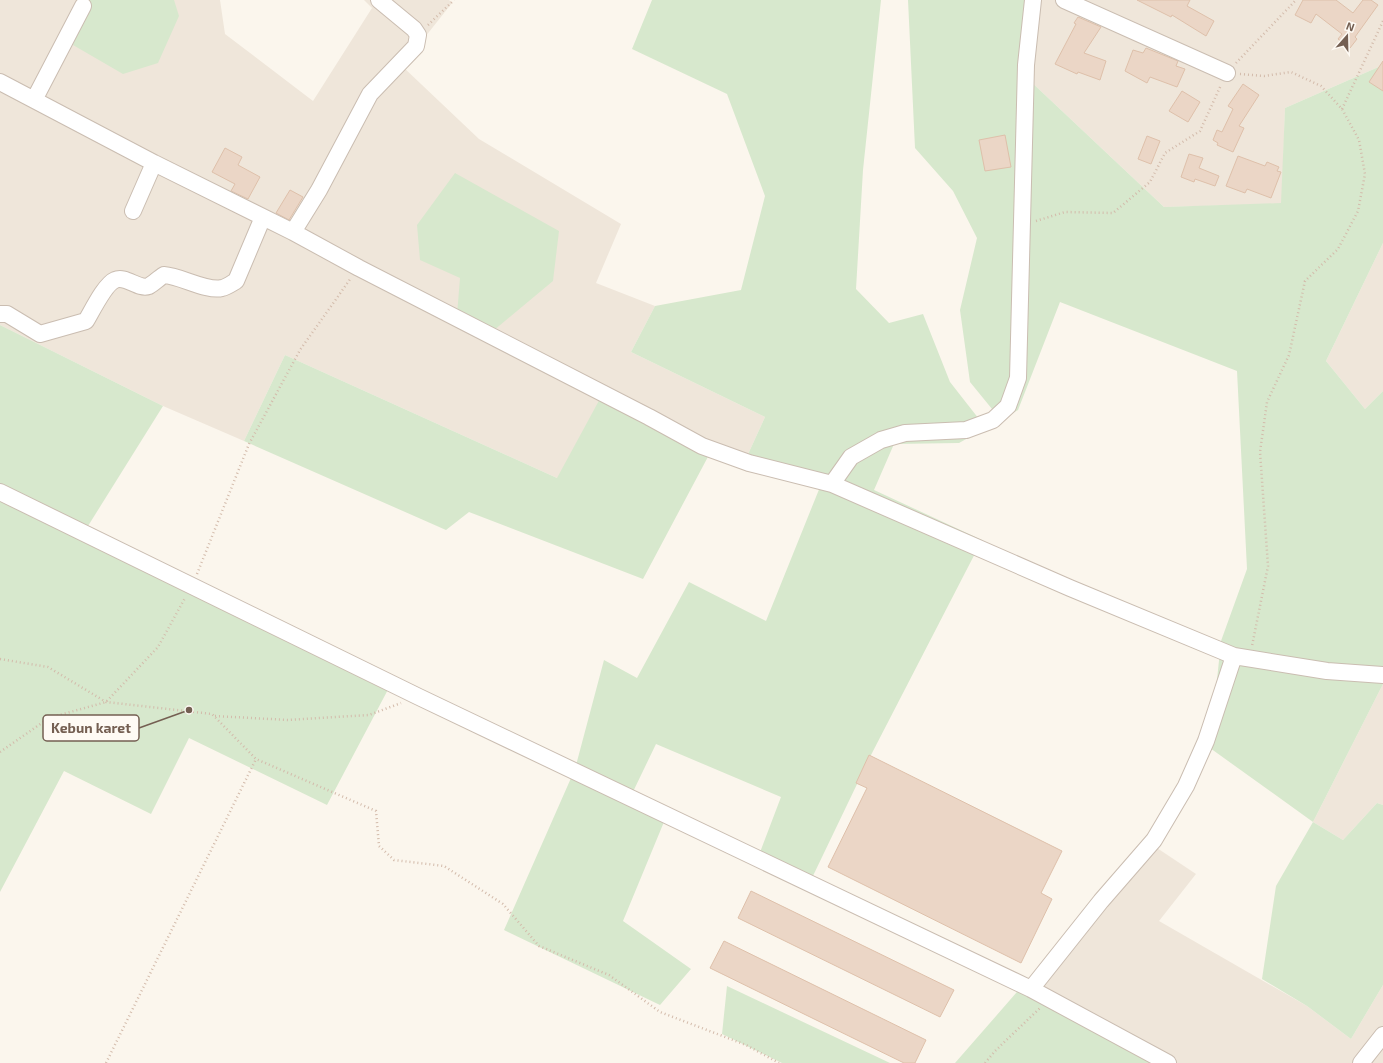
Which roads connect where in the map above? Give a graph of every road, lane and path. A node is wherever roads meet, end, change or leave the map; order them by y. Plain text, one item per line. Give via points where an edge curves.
1 (379, 0) edge
2 (454, 0) edge
3 (1033, 0) edge
4 (1064, 0) edge
5 (1296, 0) edge
6 (83, 6) dead end
7 (1383, 20) edge
8 (418, 35) junction
9 (1227, 73) junction
10 (0, 82) edge
11 (34, 100) junction
12 (1342, 110) junction
13 (154, 163) junction
14 (133, 211) dead end
15 (263, 217) junction
16 (1023, 225) junction
17 (293, 232) junction
18 (359, 268) junction
19 (0, 314) edge
20 (832, 484) junction
21 (0, 492) edge
22 (192, 587) junction
23 (1242, 657) junction
24 (0, 659) edge
25 (1383, 674) edge
26 (419, 697) junction
27 (106, 702) junction
28 (214, 716) junction
29 (0, 752) edge
30 (256, 759) junction
31 (1031, 989) junction
32 (1050, 999) junction
33 (1383, 1035) edge
34 (106, 1063) edge
35 (779, 1063) edge
36 (985, 1063) edge
37 (1168, 1063) edge
38 (1362, 1063) edge

1 - 8 street
2 - 8 path
3 - 16 street via 1026,64
4 - 9 street
5 - 9 path
6 - 11 street
7 - 12 path
8 - 17 street via 416,46 370,94 319,190
9 - 12 path via 1264,76 1291,72 1320,86
9 - 16 path via 1200,131 1165,153 1150,182 1113,213 1065,212
10 - 11 street
11 - 13 street
12 - 23 path via 1359,140 1365,174 1358,211 1338,249 1305,281 1289,355 1267,402 1260,452 1268,566
13 - 14 street
13 - 15 street
15 - 17 street
15 - 19 street via 236,281 222,288 212,288 171,275 164,275 144,287 122,279 116,280 108,286 86,321 40,334 6,314
16 - 20 street via 1018,378 1008,406 994,420 966,430 905,434 881,440 851,457
17 - 18 street
18 - 20 street via 702,446 749,463
18 - 22 path via 300,350 249,444
20 - 23 street via 1070,588
21 - 22 street
22 - 26 street
22 - 27 path via 158,647
23 - 25 street via 1326,671
23 - 31 street via 1186,786 1154,840 1101,901
24 - 27 path via 48,667
26 - 28 path via 369,715 288,720
26 - 31 street
27 - 28 path
27 - 29 path via 49,718
28 - 30 path
30 - 34 path
30 - 35 path via 376,811 379,846 394,860 444,866 503,904 538,946 610,975 660,1012 746,1044
31 - 32 street
32 - 36 path
32 - 37 street
33 - 38 street

